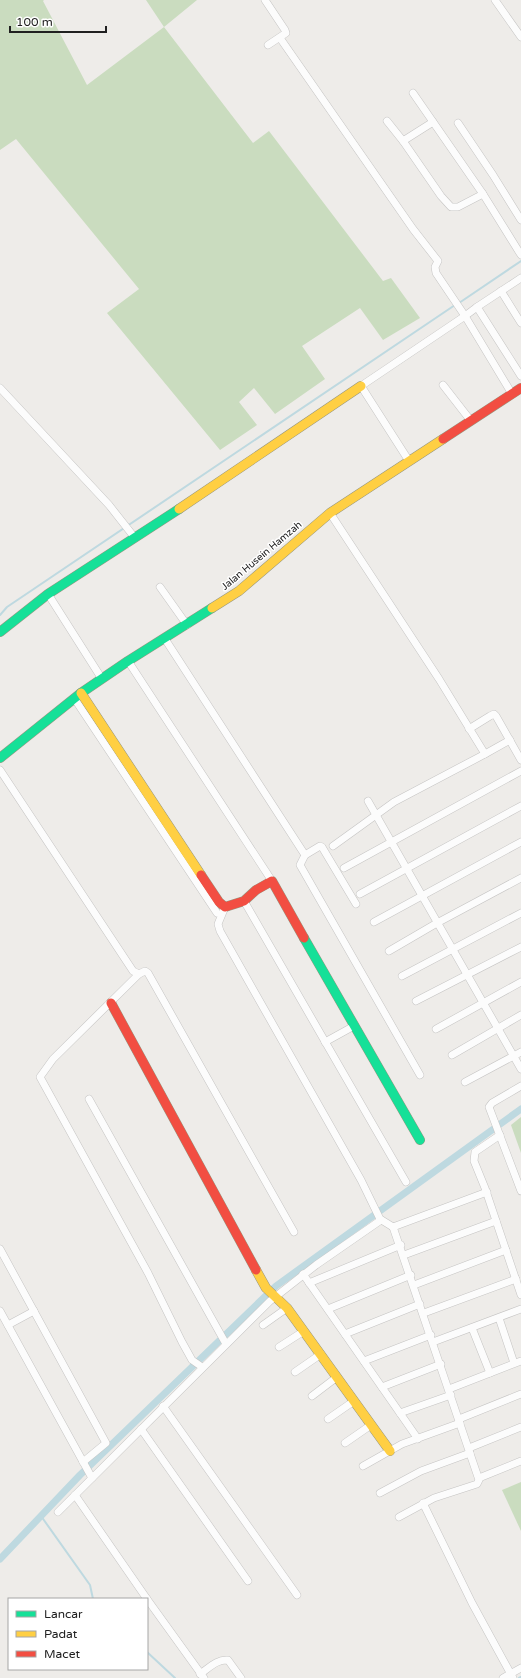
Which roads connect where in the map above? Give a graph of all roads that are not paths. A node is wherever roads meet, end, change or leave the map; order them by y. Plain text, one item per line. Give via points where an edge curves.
1 (265, 0) edge
2 (495, 0) edge
3 (521, 37) edge
4 (280, 38) junction
5 (268, 45) dead end
6 (413, 93) dead end
7 (387, 121) dead end
8 (433, 122) junction
9 (458, 123) dead end
10 (403, 141) junction
11 (483, 194) junction
12 (521, 220) edge
13 (518, 243) edge
14 (521, 255) edge
15 (521, 278) edge
16 (501, 291) junction
17 (477, 307) junction
18 (464, 315) junction
19 (484, 321) junction
20 (521, 323) edge
21 (472, 328) junction
22 (521, 376) edge
23 (443, 385) dead end
24 (361, 386) junction
25 (0, 388) edge
26 (521, 388) edge
27 (512, 394) junction
28 (471, 421) junction
29 (408, 461) junction
30 (330, 513) junction
31 (134, 536) junction
32 (160, 586) dead end
33 (48, 594) junction
34 (187, 625) junction
35 (0, 632) edge
36 (165, 639) junction
37 (128, 661) junction
38 (102, 679) junction
39 (78, 696) junction
40 (469, 729) junction
41 (510, 740) junction
42 (485, 754) junction
43 (0, 758) edge
44 (521, 760) edge
45 (0, 770) edge
46 (521, 771) edge
47 (368, 801) dead end
48 (521, 806) edge
49 (376, 815) junction
50 (390, 842) junction
51 (521, 842) edge
52 (333, 846) dead end
53 (305, 855) junction
54 (344, 868) dead end
55 (406, 869) junction
56 (521, 878) edge
57 (272, 881) junction
58 (209, 894) junction
59 (360, 894) dead end
60 (422, 896) junction
61 (244, 901) junction
62 (356, 904) dead end
63 (225, 907) junction
64 (521, 912) edge
65 (217, 913) dead end
66 (374, 922) dead end
67 (437, 922) junction
68 (521, 947) edge
69 (452, 949) junction
70 (388, 951) dead end
71 (139, 974) junction
72 (402, 976) dead end
73 (468, 976) junction
74 (521, 982) edge
75 (416, 1001) dead end
76 (483, 1002) junction
77 (111, 1003) junction
78 (521, 1015) edge
79 (354, 1026) junction
80 (498, 1028) junction
81 (436, 1029) dead end
82 (324, 1042) junction
83 (521, 1052) edge
84 (452, 1055) dead end
85 (514, 1056) junction
86 (521, 1069) edge
87 (420, 1075) dead end
88 (465, 1082) dead end
89 (521, 1086) edge
90 (89, 1099) dead end
91 (499, 1133) junction
92 (420, 1140) dead end
93 (406, 1182) dead end
94 (521, 1191) edge
95 (487, 1192) junction
96 (381, 1219) junction
97 (496, 1221) junction
98 (393, 1227) junction
99 (294, 1232) dead end
100 (400, 1245) junction
101 (0, 1248) edge
102 (506, 1250) junction
103 (404, 1255) junction
104 (303, 1274) junction
105 (411, 1275) junction
106 (516, 1279) junction
107 (310, 1283) junction
108 (414, 1285) junction
109 (521, 1294) edge
110 (275, 1296) junction
111 (420, 1304) junction
112 (287, 1308) junction
113 (328, 1309) junction
114 (521, 1310) edge
115 (0, 1311) edge
116 (34, 1311) junction
117 (424, 1313) junction
118 (499, 1318) junction
119 (8, 1325) junction
120 (263, 1326) dead end
121 (472, 1328) junction
122 (304, 1331) junction
123 (346, 1334) junction
124 (432, 1338) junction
125 (226, 1344) junction
126 (279, 1346) dead end
127 (321, 1354) junction
128 (364, 1361) junction
129 (518, 1362) edge
130 (441, 1364) junction
131 (202, 1367) junction
132 (295, 1372) dead end
133 (490, 1372) junction
134 (337, 1377) junction
135 (382, 1387) junction
136 (450, 1392) junction
137 (521, 1394) edge
138 (312, 1396) dead end
139 (354, 1401) junction
140 (163, 1406) junction
141 (400, 1413) junction
142 (328, 1419) dead end
143 (460, 1421) junction
144 (371, 1425) junction
145 (521, 1427) edge
146 (141, 1428) junction
147 (418, 1438) junction
148 (345, 1443) dead end
149 (470, 1451) junction
150 (390, 1452) junction
151 (521, 1461) edge
152 (83, 1464) junction
153 (363, 1466) dead end
154 (91, 1477) junction
155 (479, 1478) junction
156 (380, 1493) dead end
157 (75, 1495) junction
158 (423, 1503) junction
159 (58, 1512) dead end
160 (399, 1517) dead end
161 (248, 1580) dead end
162 (297, 1595) dead end
163 (146, 1598) edge
164 (148, 1600) edge
165 (521, 1668) edge
166 (202, 1676) edge
167 (512, 1676) edge
168 (241, 1678) edge
169 (503, 1678) edge

1 - 4 street via 285,30 286,33
2 - 3 street
4 - 5 street
4 - 18 street via 438,261 436,273
6 - 8 street
7 - 10 street
8 - 10 street
8 - 11 street
9 - 12 street
10 - 11 street via 451,207 458,207
11 - 13 street
13 - 14 street
15 - 16 street
16 - 17 street
16 - 20 street
17 - 18 street
17 - 19 street
18 - 21 street
18 - 24 street
19 - 21 street
19 - 22 street
21 - 27 street
23 - 28 street
24 - 29 street
24 - 31 street
25 - 31 street via 109,505
26 - 27 street, Jalan Husein Hamzah
27 - 28 street, Jalan Husein Hamzah
28 - 29 street, Jalan Husein Hamzah
29 - 30 street, Jalan Husein Hamzah
30 - 34 street, Jalan Husein Hamzah via 239,591
30 - 40 street
31 - 33 street
32 - 34 street
33 - 35 street
33 - 38 street
34 - 36 street, Jalan Husein Hamzah
36 - 37 street, Jalan Husein Hamzah
36 - 53 street
37 - 38 street, Jalan Husein Hamzah
37 - 57 street
38 - 39 street, Jalan Husein Hamzah
39 - 43 street, Jalan Husein Hamzah
39 - 58 street
40 - 41 street via 494,714
40 - 42 street
41 - 42 street
41 - 44 street
42 - 49 street via 394,802
45 - 71 street via 133,971
46 - 50 street
47 - 49 street
48 - 55 street
49 - 50 street
49 - 52 street
50 - 54 street
50 - 55 street
51 - 60 street
53 - 62 street via 322,847
53 - 87 street via 300,866
55 - 59 street
55 - 60 street
56 - 67 street
57 - 61 street
57 - 79 street
58 - 63 street
58 - 65 street
60 - 66 street
60 - 67 street
61 - 63 street
61 - 82 street
63 - 96 street via 218,924 220,931
64 - 69 street
67 - 69 street
67 - 70 street
68 - 73 street
69 - 72 street
69 - 73 street
71 - 77 street
71 - 99 street via 145,971 148,973
73 - 75 street
73 - 76 street
74 - 76 street
76 - 80 street
76 - 81 street
77 - 110 street via 266,1288
77 - 131 street via 53,1059 42,1072 40,1080 148,1273 192,1360
78 - 80 street
79 - 82 street
79 - 92 street
80 - 84 street
80 - 85 street
82 - 93 street
83 - 85 street
85 - 86 street
85 - 88 street
89 - 91 street via 489,1107
90 - 125 street
91 - 94 street
91 - 95 street via 475,1152 474,1161
95 - 97 street
95 - 98 street
96 - 98 street
96 - 104 street
97 - 102 street
97 - 103 street
98 - 100 street
100 - 103 street
100 - 107 street
101 - 116 street
102 - 106 street
102 - 108 street
103 - 105 street
104 - 107 street
104 - 110 street
105 - 108 street
105 - 113 street
106 - 109 street
106 - 117 street
107 - 113 street
108 - 111 street
110 - 112 street
110 - 125 street
111 - 117 street
111 - 123 street
112 - 120 street
112 - 122 street
113 - 123 street
114 - 118 street
115 - 119 street
116 - 119 street
116 - 152 street via 106,1443
117 - 124 street
118 - 121 street
118 - 129 street
119 - 152 street
121 - 124 street
121 - 133 street
122 - 126 street
122 - 127 street
123 - 128 street
124 - 128 street
124 - 130 street
125 - 131 street
127 - 132 street
127 - 134 street
128 - 135 street
129 - 133 street
130 - 135 street
130 - 136 street
131 - 140 street
133 - 136 street
134 - 138 street
134 - 139 street
135 - 141 street
136 - 141 street
136 - 143 street
137 - 143 street
139 - 142 street
139 - 144 street
140 - 146 street
140 - 162 street
141 - 147 street
143 - 147 street
143 - 149 street
144 - 148 street
144 - 150 street
145 - 149 street
146 - 154 street
146 - 161 street
147 - 150 street
149 - 155 street
149 - 156 street via 421,1471
150 - 153 street
151 - 155 street
152 - 154 street
154 - 157 street
155 - 158 street via 477,1484
157 - 159 street
157 - 163 street
158 - 160 street
158 - 167 street via 472,1603
164 - 166 street
165 - 167 street
166 - 168 street via 220,1660 228,1660
167 - 169 street

